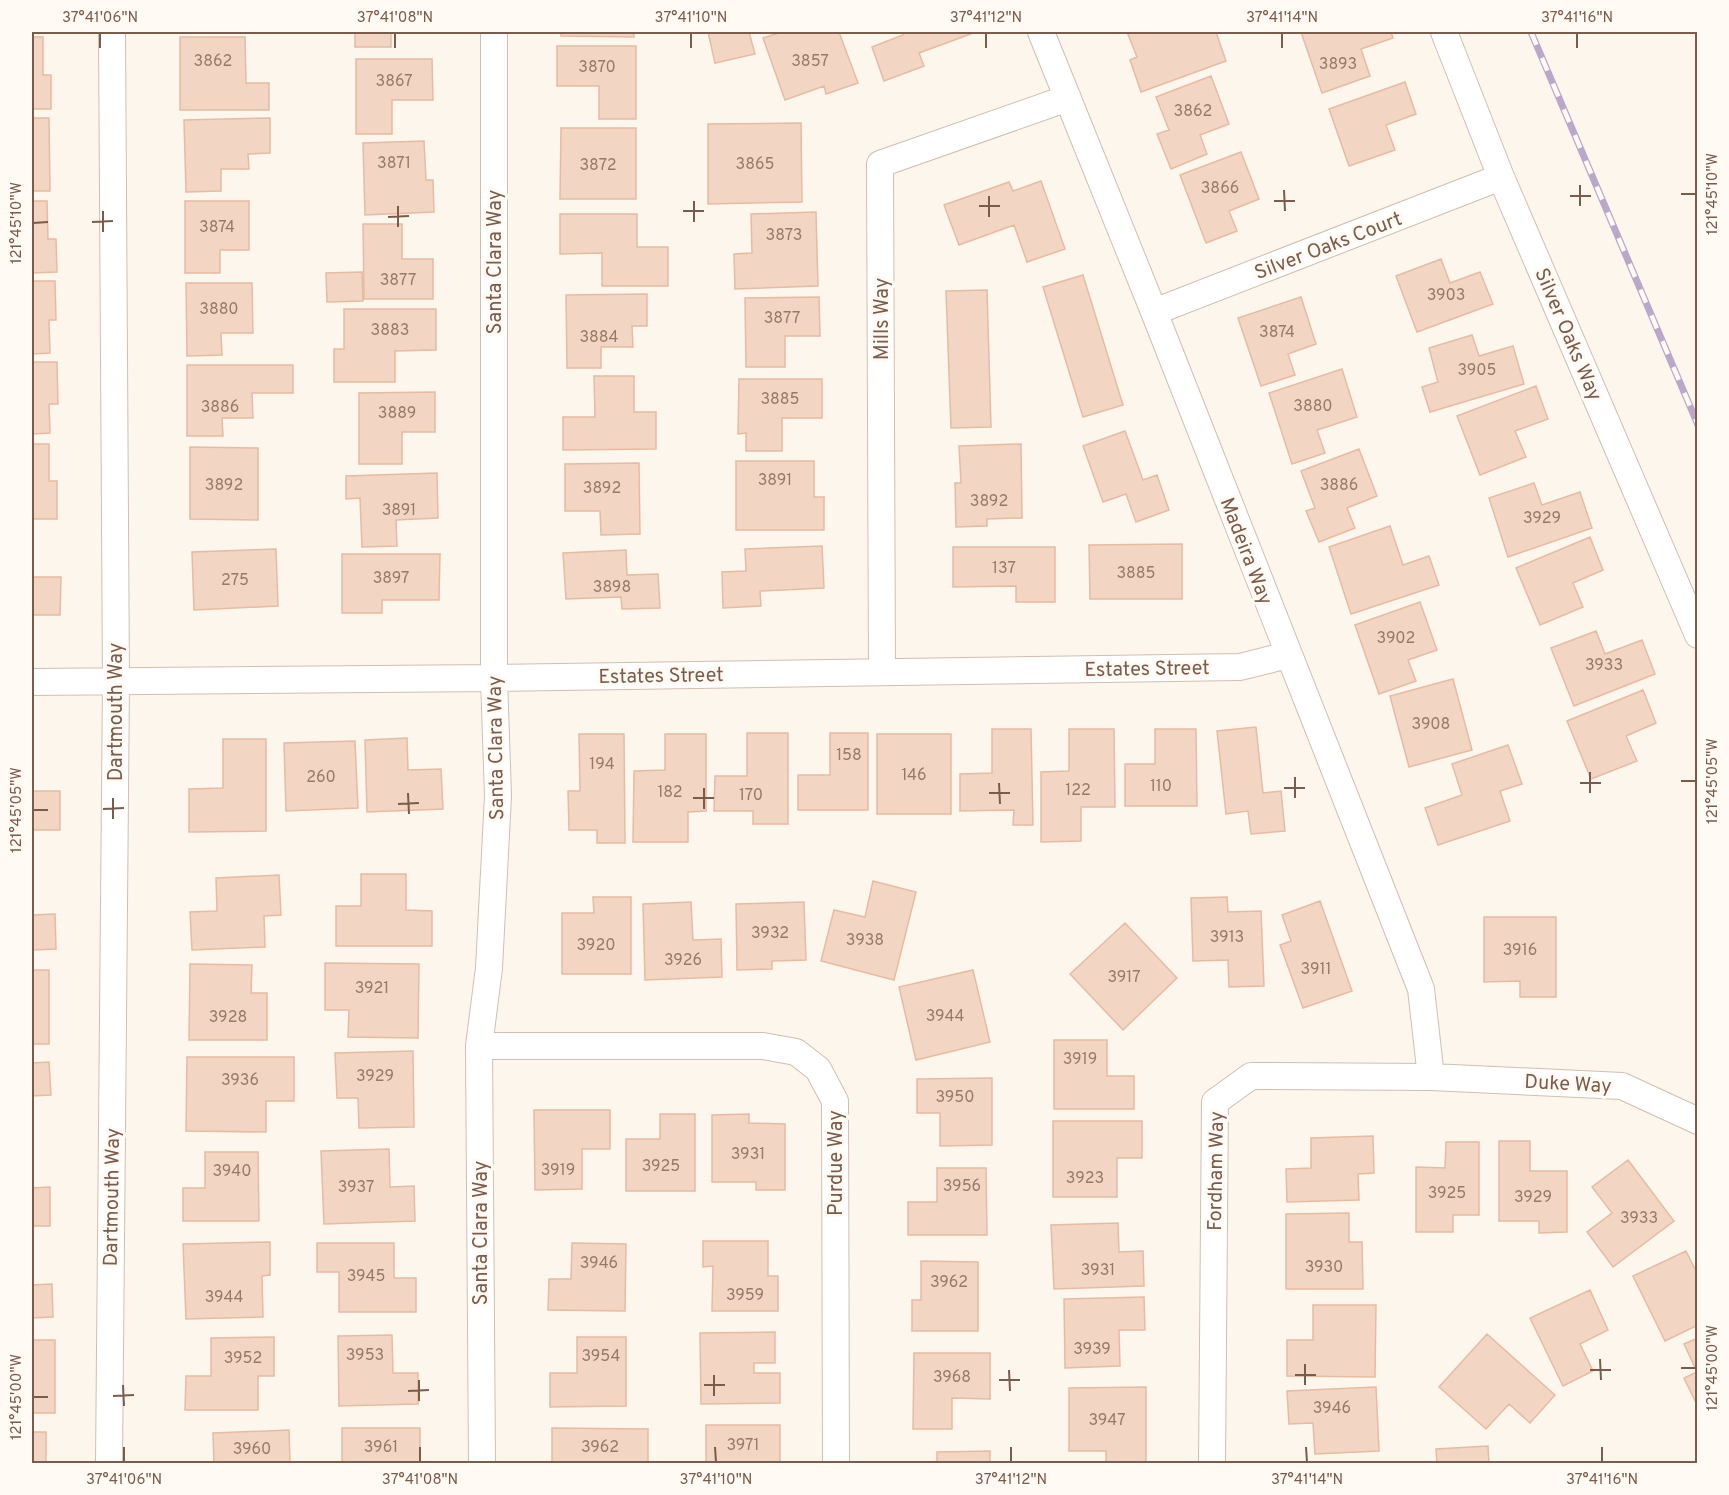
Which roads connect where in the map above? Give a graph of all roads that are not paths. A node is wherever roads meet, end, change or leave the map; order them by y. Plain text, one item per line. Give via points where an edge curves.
1 (112, 32) edge
2 (494, 32) edge
3 (1041, 32) edge
4 (1444, 32) edge
5 (1068, 98) junction
6 (1501, 177) junction
7 (1154, 312) junction
8 (1698, 635) edge
9 (1288, 655) junction
10 (882, 672) junction
11 (494, 678) junction
12 (32, 682) edge
13 (116, 682) junction
14 (479, 1046) junction
15 (1431, 1077) junction
16 (1698, 1121) edge
17 (109, 1464) edge
18 (482, 1464) edge
19 (836, 1464) edge
20 (1212, 1464) edge

1 - 13 street, Dartmouth Way
2 - 11 street, Santa Clara Way
3 - 5 street, Madeira Way
4 - 6 street, Silver Oaks Way
5 - 7 street, Madeira Way
5 - 10 street, Mills Way via 880,164
6 - 7 street, Silver Oaks Court
6 - 8 street, Silver Oaks Way
7 - 9 street, Madeira Way
9 - 10 street, Estates Street via 1240,667
9 - 15 street, Madeira Way via 1421,988
10 - 11 street, Estates Street
11 - 13 street, Estates Street
11 - 14 street, Santa Clara Way via 498,796 489,968
12 - 13 street, Estates Street
13 - 17 street, Dartmouth Way
14 - 18 street, Santa Clara Way
14 - 19 street, Purdue Way via 763,1046 796,1052 818,1069 835,1101
15 - 16 street, Duke Way via 1622,1086
15 - 20 street, Fordham Way via 1251,1077 1215,1102

